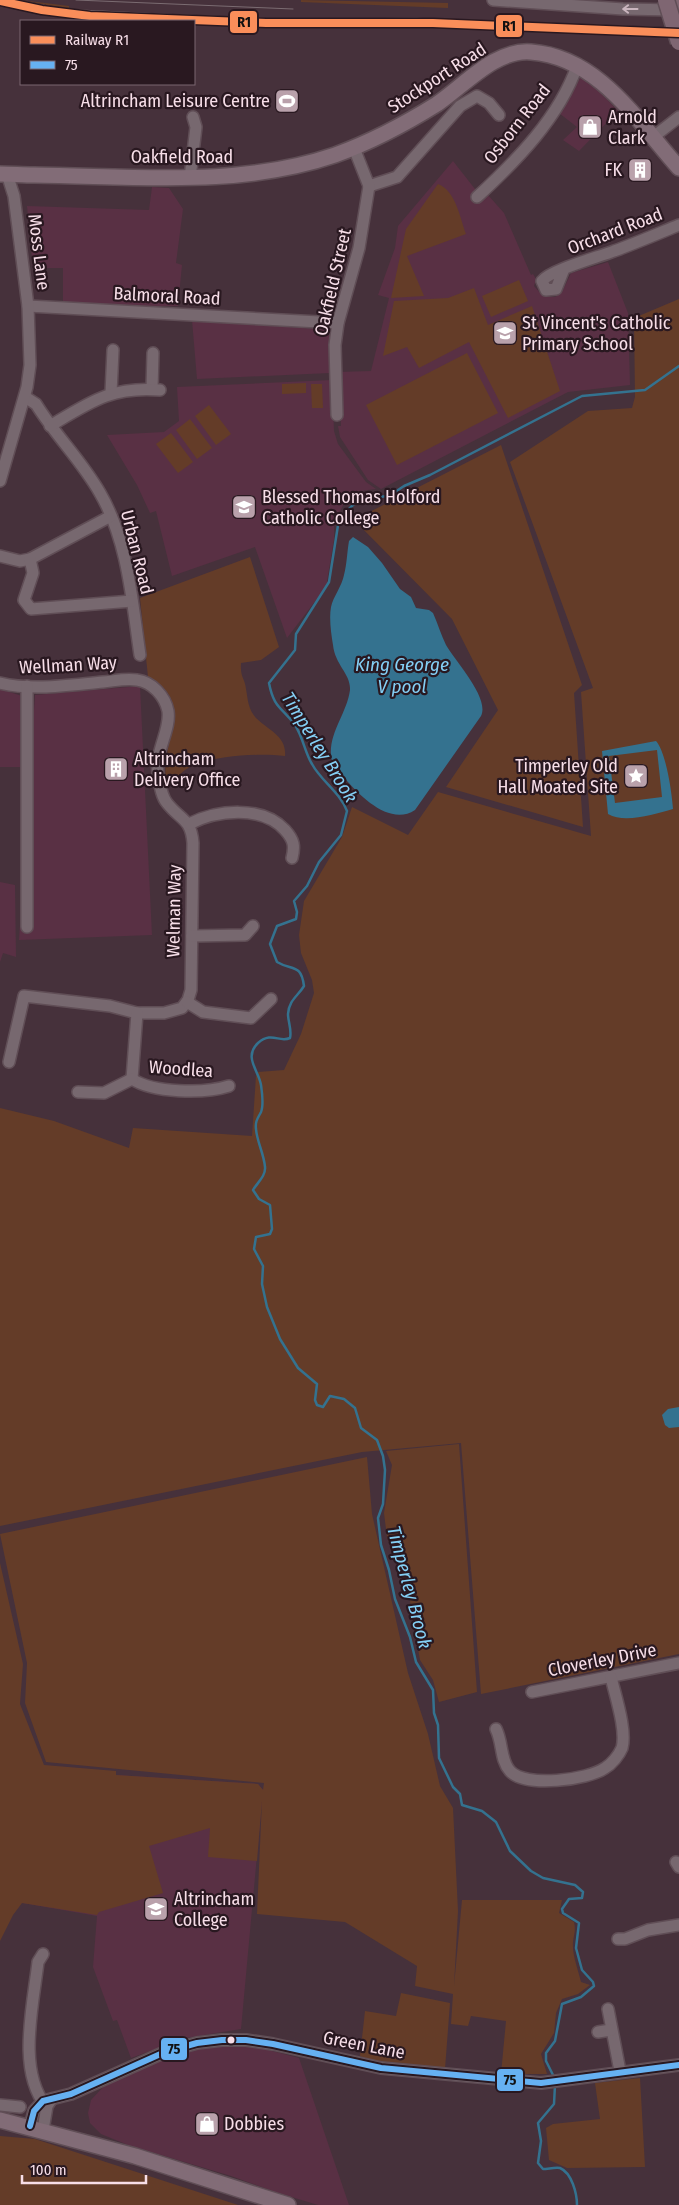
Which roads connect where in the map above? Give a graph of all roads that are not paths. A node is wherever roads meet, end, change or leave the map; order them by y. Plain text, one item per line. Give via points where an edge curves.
1 (493, 0) edge
2 (666, 0) edge
3 (677, 0) edge
4 (679, 6) edge
5 (679, 10) edge
6 (679, 42) edge
7 (576, 66) junction
8 (499, 115) dead end
9 (679, 117) edge
10 (198, 121) dead end
11 (652, 138) junction
12 (354, 148) junction
13 (679, 168) edge
14 (3, 174) edge
15 (190, 178) junction
16 (369, 186) junction
17 (477, 198) dead end
18 (679, 225) edge
19 (564, 269) dead end
20 (28, 306) junction
21 (338, 323) junction
22 (113, 350) dead end
23 (153, 353) dead end
24 (111, 393) junction
25 (25, 397) junction
26 (337, 415) dead end
27 (50, 426) junction
28 (0, 481) edge
29 (112, 516) junction
30 (0, 556) edge
31 (30, 559) junction
32 (132, 601) junction
33 (140, 655) dead end
34 (0, 683) edge
35 (27, 686) junction
36 (189, 824) junction
37 (292, 858) dead end
38 (253, 926) dead end
39 (27, 927) dead end
40 (192, 936) junction
41 (271, 999) dead end
42 (187, 1002) junction
43 (137, 1013) junction
44 (9, 1062) dead end
45 (132, 1079) junction
46 (229, 1086) dead end
47 (78, 1092) dead end
48 (679, 1663) edge
49 (611, 1676) junction
50 (532, 1692) dead end
51 (496, 1729) dead end
52 (679, 1925) edge
53 (624, 1942) dead end
54 (43, 1954) dead end
55 (608, 2009) dead end
56 (611, 2030) junction
57 (598, 2032) dead end
58 (679, 2065) edge
59 (620, 2071) junction
60 (47, 2102) junction
61 (0, 2106) edge
62 (20, 2107) dead end
63 (0, 2120) edge
64 (36, 2128) junction
65 (288, 2205) edge

5 -> 1 street
2 - 6 highway, bridge
3 - 4 highway
7 - 11 main road, Stockport Road via 604,83
7 - 12 main road, Stockport Road via 537,53 508,55 437,103
7 - 17 street, Osborn Road via 564,94 543,126 510,166
8 - 16 street via 489,103 477,96 460,106 397,177
9 - 11 street
10 - 15 street
11 - 13 main road, Stockport Road
12 - 15 main road, Oakfield Road via 283,170 232,177
12 - 16 street
14 - 15 main road, Oakfield Road
14 - 20 street, Moss Lane via 14,196
16 - 21 street, Oakfield Street via 359,248
18 - 19 street, Orchard Road
20 - 21 street, Balmoral Road
20 - 25 street, Moss Lane via 30,372
21 - 26 street, Oakfield Street
22 - 24 street
23 - 24 street via 156,390
24 - 27 street
25 - 27 street, Urban Road via 36,404
25 - 28 street, Moss Lane
27 - 29 street, Urban Road via 92,479
29 - 31 street
29 - 32 street, Urban Road
30 - 31 street via 20,561
31 - 32 street via 33,573 24,600 32,610
32 - 33 street, Urban Road
34 - 35 street, Wellman Way
35 - 36 street, Wellman Way via 138,680 158,691 167,707 168,723 157,762 160,784 166,802
35 - 39 street
36 - 37 street via 217,815 264,815 298,841
36 - 40 street, Welman Way via 193,843
38 - 40 street via 245,935
40 - 42 street, Welman Way via 191,990
41 - 42 street via 251,1018 203,1012
42 - 43 street via 171,1012
43 - 44 street via 24,996
43 - 45 street
45 - 46 street, Woodlea via 150,1088 212,1091
45 - 47 street via 104,1093
48 - 49 street, Cloverley Drive
49 - 50 street, Cloverley Drive
49 - 51 street via 622,1742 619,1754 604,1769 570,1778 530,1781 520,1778 509,1770 503,1759 505,1747
52 - 53 street via 648,1930
54 - 60 street via 38,1962 29,2041 35,2089
55 - 56 street
56 - 57 street
56 - 59 street
58 - 59 street, Green Lane
59 - 60 street, Green Lane via 555,2082 381,2068 273,2044 228,2039 171,2050
60 - 64 street
61 - 62 street
63 - 64 main road
64 - 65 main road

